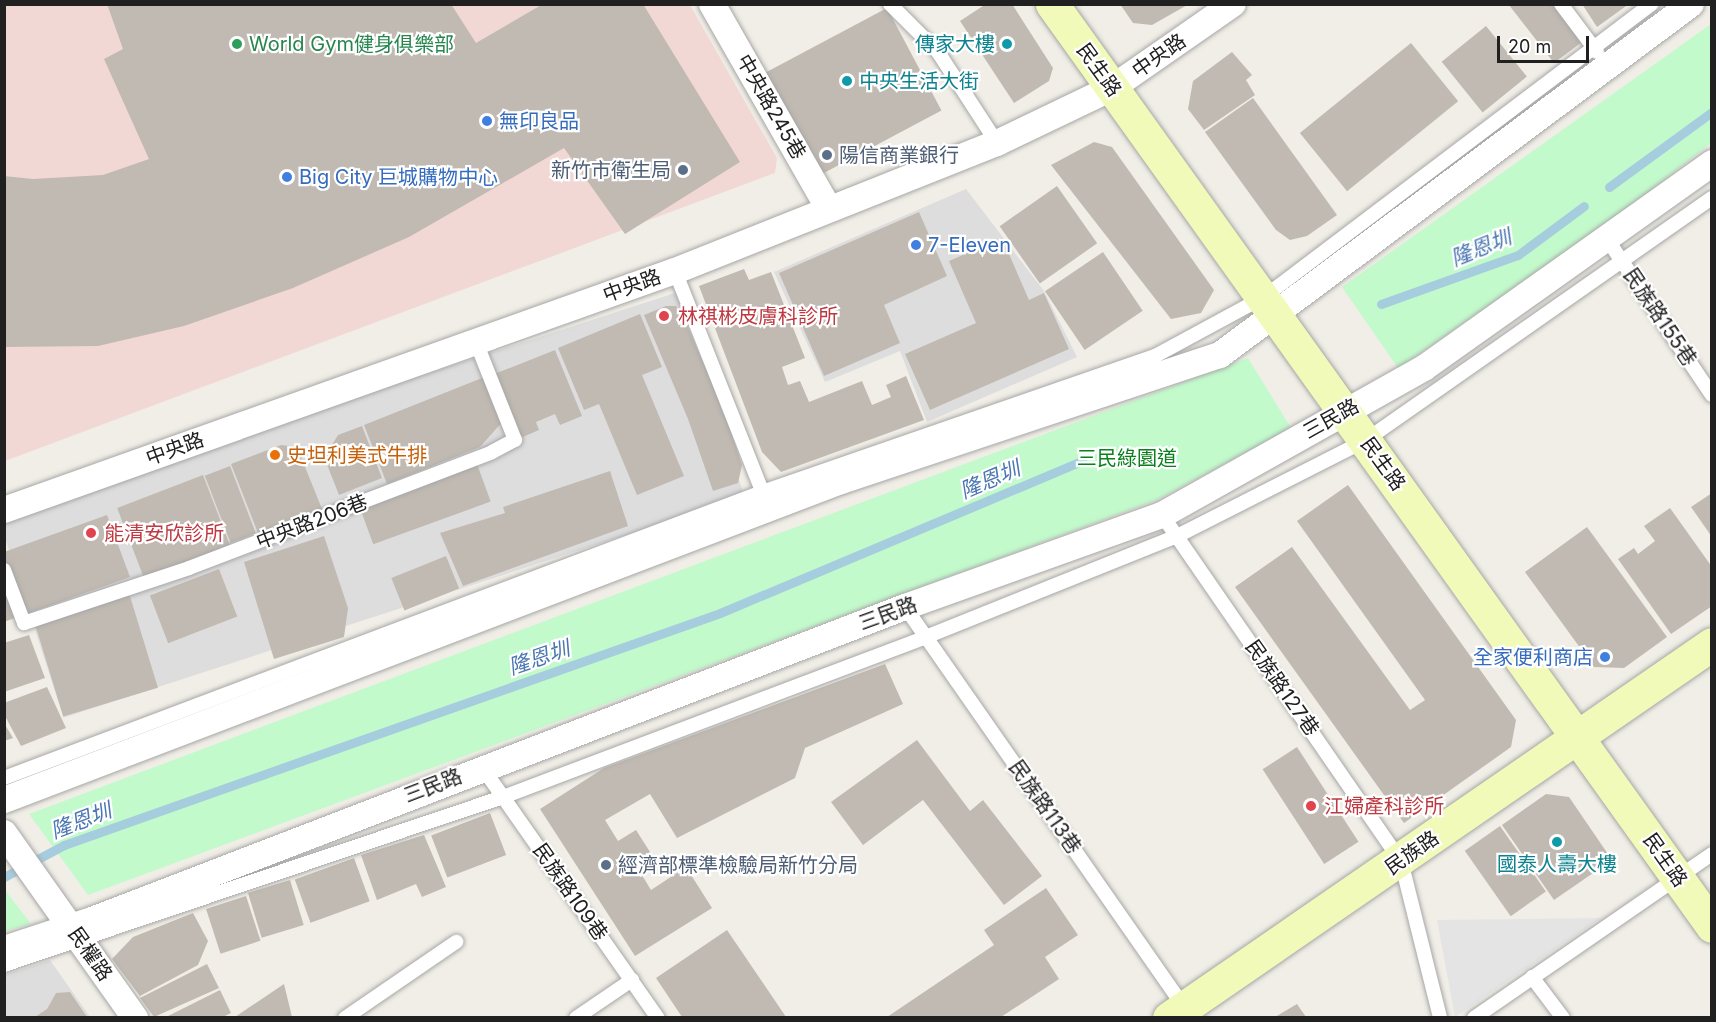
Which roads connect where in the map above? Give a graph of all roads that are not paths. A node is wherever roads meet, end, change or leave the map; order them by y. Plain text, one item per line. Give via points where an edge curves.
1 (712, 4) edge
2 (890, 4) edge
3 (1052, 4) edge
4 (1233, 4) edge
5 (1562, 4) edge
6 (1652, 4) edge
7 (1691, 4) edge
8 (1600, 57) junction
9 (1112, 88) junction
10 (997, 143) junction
11 (1712, 163) edge
12 (1712, 198) edge
13 (829, 209) junction
14 (1607, 239) junction
15 (1624, 262) junction
16 (675, 271) junction
17 (1270, 305) junction
18 (476, 342) junction
19 (1712, 395) edge
20 (1344, 412) junction
21 (1366, 440) junction
22 (765, 500) junction
23 (4, 510) edge
24 (1162, 515) junction
25 (1177, 536) junction
26 (4, 570) edge
27 (905, 607) junction
28 (926, 637) junction
29 (1712, 644) edge
30 (378, 646) junction
31 (1576, 735) junction
32 (482, 767) junction
33 (4, 778) edge
34 (503, 797) junction
35 (4, 800) edge
36 (4, 834) edge
37 (1712, 854) edge
38 (1401, 861) junction
39 (1677, 877) junction
40 (1712, 926) edge
41 (76, 934) junction
42 (456, 942) dead end
43 (4, 949) edge
44 (4, 965) edge
45 (1532, 977) junction
46 (632, 980) junction
47 (1176, 1012) edge
48 (135, 1017) edge
49 (345, 1017) edge
50 (576, 1017) edge
51 (658, 1017) edge
52 (1440, 1017) edge
53 (1474, 1017) edge
54 (1563, 1017) edge

1 - 13 street, 中央路245巷
2 - 10 lane via 938,52
3 - 9 street, 民生路
4 - 9 street, 中央路
5 - 8 lane
6 - 8 lane
7 - 8 street
8 - 17 street
9 - 10 street, 中央路
9 - 17 street, 民生路
10 - 13 street, 中央路
11 - 14 street, 三民路
12 - 15 lane, 三民路
13 - 16 street, 中央路
14 - 15 lane, 民族路155巷
14 - 20 street, 三民路 via 1425,368
15 - 19 lane, 民族路155巷
15 - 21 lane, 三民路
16 - 18 street, 中央路
16 - 22 lane
17 - 20 street, 民生路
17 - 22 street via 1220,355
18 - 23 street, 中央路
18 - 26 lane, 中央路206巷 via 515,440 492,452 200,564 24,623
20 - 21 street, 民生路
20 - 24 street, 三民路
21 - 25 lane, 三民路
21 - 31 street, 民生路
22 - 30 street
24 - 25 lane, 民族路127巷
24 - 27 street, 三民路
25 - 28 lane, 三民路
25 - 38 lane, 民族路127巷
27 - 28 lane, 民族路113巷
27 - 32 street, 三民路
28 - 34 lane, 三民路
28 - 47 lane, 民族路113巷
29 - 31 street, 民族路
30 - 33 lane
30 - 35 street
31 - 38 street, 民族路
31 - 39 street, 民生路
32 - 34 lane, 民族路109巷
32 - 41 street, 三民路
34 - 41 lane, 三民路
34 - 46 lane, 民族路109巷
36 - 41 street, 民權路
37 - 39 lane
38 - 47 street, 民族路
38 - 52 lane
39 - 40 street, 民生路
39 - 45 lane
41 - 43 street, 三民路
41 - 44 lane, 三民路
41 - 48 street, 民權路
42 - 49 lane
45 - 53 lane
45 - 54 lane
46 - 50 lane
46 - 51 lane, 民族路109巷

